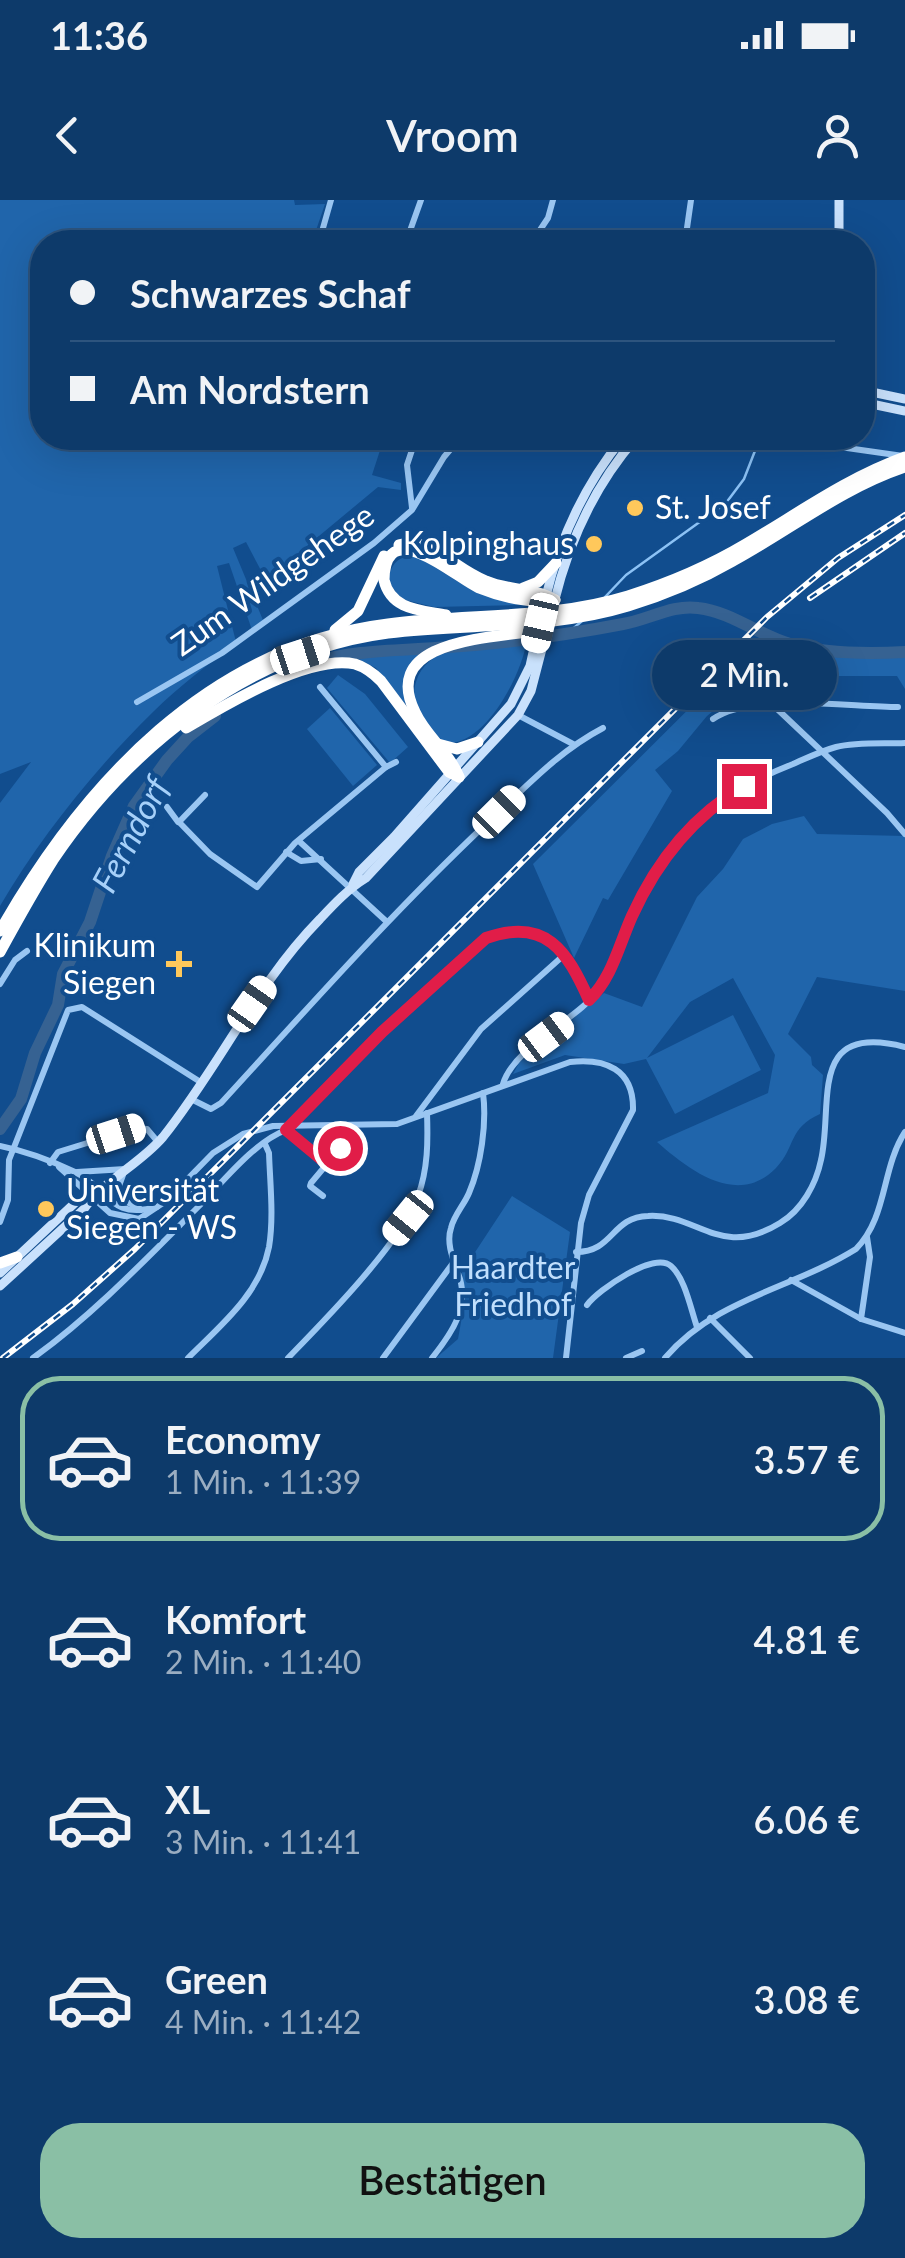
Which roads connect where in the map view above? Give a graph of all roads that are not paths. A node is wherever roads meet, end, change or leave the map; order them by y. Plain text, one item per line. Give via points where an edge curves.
1 (331, 200) edge
2 (421, 200) edge
3 (554, 200) edge
4 (690, 200) edge
5 (839, 200) edge
6 (322, 230) edge
7 (412, 230) edge
8 (540, 230) edge
9 (686, 230) edge
10 (839, 230) edge
11 (875, 393) edge
12 (905, 399) edge
13 (875, 405) edge
14 (905, 411) edge
15 (412, 450) edge
16 (450, 450) edge
17 (614, 450) edge
18 (626, 450) edge
19 (860, 450) edge
20 (905, 457) edge
21 (905, 467) edge
22 (412, 510) junction
23 (556, 563) junction
24 (520, 590) junction
25 (548, 599) junction
26 (578, 618) junction
27 (470, 619) junction
28 (321, 638) junction
29 (539, 648) junction
30 (320, 688) dead end
31 (738, 689) dead end
32 (137, 702) dead end
33 (774, 706) junction
34 (898, 707) dead end
35 (518, 715) junction
36 (712, 719) dead end
37 (603, 728) dead end
38 (478, 742) junction
39 (905, 743) edge
40 (438, 744) junction
41 (573, 744) junction
42 (152, 747) junction
43 (822, 752) junction
44 (396, 762) dead end
45 (386, 767) junction
46 (454, 771) junction
47 (204, 795) dead end
48 (167, 806) dead end
49 (179, 822) junction
50 (905, 834) edge
51 (300, 842) junction
52 (286, 852) junction
53 (321, 859) junction
54 (351, 887) junction
55 (387, 922) junction
56 (0, 932) edge
57 (0, 952) edge
58 (28, 952) dead end
59 (564, 955) junction
60 (0, 984) edge
61 (589, 1000) junction
62 (905, 1047) edge
63 (202, 1083) junction
64 (502, 1085) junction
65 (483, 1093) junction
66 (191, 1099) junction
67 (427, 1112) junction
68 (415, 1117) junction
69 (286, 1130) junction
70 (905, 1132) edge
71 (353, 1133) dead end
72 (158, 1142) junction
73 (265, 1144) junction
74 (2, 1147) edge
75 (13, 1150) junction
76 (50, 1162) junction
77 (327, 1164) junction
78 (60, 1167) junction
79 (76, 1172) junction
80 (127, 1172) junction
81 (95, 1194) junction
82 (323, 1196) dead end
83 (158, 1207) junction
84 (146, 1210) junction
85 (0, 1222) edge
86 (867, 1237) junction
87 (576, 1252) junction
88 (17, 1257) junction
89 (454, 1262) junction
90 (0, 1263) edge
91 (0, 1273) edge
92 (790, 1280) junction
93 (0, 1286) edge
94 (587, 1305) dead end
95 (710, 1318) junction
96 (861, 1319) junction
97 (697, 1326) junction
98 (905, 1333) edge
99 (642, 1351) dead end
100 (33, 1358) edge
101 (188, 1358) edge
102 (288, 1358) edge
103 (383, 1358) edge
104 (432, 1358) edge
105 (566, 1358) edge
106 (626, 1358) edge
107 (666, 1358) edge
108 (750, 1358) edge

1 - 6 street
2 - 7 street
3 - 8 street
4 - 9 street
5 - 10 main road
11 - 12 main road
13 - 14 main road
15 - 22 street
16 - 22 street, Zum Wildgehege
17 - 23 main road via 593,476
18 - 25 main road via 587,508
19 - 20 street
20 - 27 highway via 654,587 568,610
21 - 26 highway via 847,492 685,585
22 - 32 street, Zum Wildgehege via 273,618
23 - 24 highway
23 - 25 main road
24 - 25 highway
24 - 28 highway via 482,580 413,542 385,555 350,619
25 - 27 highway via 477,587 433,559 396,552 384,571 393,600
25 - 29 main road
26 - 40 highway via 560,627 442,646 423,658 410,698
26 - 42 highway via 386,634 323,647 240,684
27 - 28 highway via 385,624
28 - 56 highway via 235,675 146,740 60,835
29 - 35 main road via 532,692
29 - 38 main road via 517,695
30 - 45 street
31 - 33 street
33 - 34 street
33 - 36 street via 728,708
33 - 43 street
35 - 41 street
35 - 46 main road
37 - 41 street
38 - 40 highway via 456,749
38 - 46 main road
39 - 43 street
40 - 46 highway
41 - 55 street
42 - 46 highway via 252,691 310,670 353,664 386,688
42 - 57 highway via 68,840
43 - 50 street
43 - 61 street via 728,796 682,836
44 - 45 street
45 - 51 street
46 - 54 main road
47 - 49 street
48 - 49 street
49 - 52 street via 210,854 258,887
51 - 52 street
51 - 53 street
52 - 53 street
53 - 54 street
54 - 55 street
54 - 63 main road via 284,959
55 - 66 street via 220,1103 211,1109
58 - 60 street
59 - 61 street
59 - 68 street via 481,1029
59 - 69 street via 550,940 526,932 486,938
61 - 64 street via 522,1057
62 - 87 street via 865,1044 833,1066 818,1174 782,1222 728,1237 641,1216 619,1227 601,1248
63 - 66 main road
63 - 75 street via 73,1006
64 - 65 street
64 - 87 street via 593,1059 627,1081 633,1110 590,1194
65 - 67 street
65 - 89 street via 473,1182 451,1227
66 - 72 main road
67 - 68 street
67 - 102 street via 425,1171 408,1218
68 - 83 street via 382,1125 273,1126 243,1134
69 - 73 street
69 - 77 street
70 - 86 street via 891,1155 880,1212
71 - 77 street
72 - 76 street via 147,1129 136,1128 58,1152
72 - 80 main road
73 - 100 street
73 - 101 street via 271,1220 266,1261 250,1292
74 - 75 street
75 - 76 street
75 - 85 street
76 - 78 street
77 - 82 street via 310,1186
78 - 79 street
78 - 81 street
79 - 80 street
79 - 81 street
80 - 81 main road
80 - 84 street via 121,1198
81 - 83 street via 110,1213 128,1219
81 - 84 street via 132,1212
81 - 88 main road via 77,1201
81 - 93 main road
83 - 84 street
86 - 92 street via 841,1258
86 - 96 street
87 - 105 street
88 - 90 highway
88 - 91 main road
89 - 103 street
89 - 104 street via 463,1300
92 - 95 street
92 - 96 street
94 - 97 street via 634,1271 664,1262 676,1272
95 - 97 street
95 - 108 street
96 - 98 street
97 - 107 street
99 - 106 street

